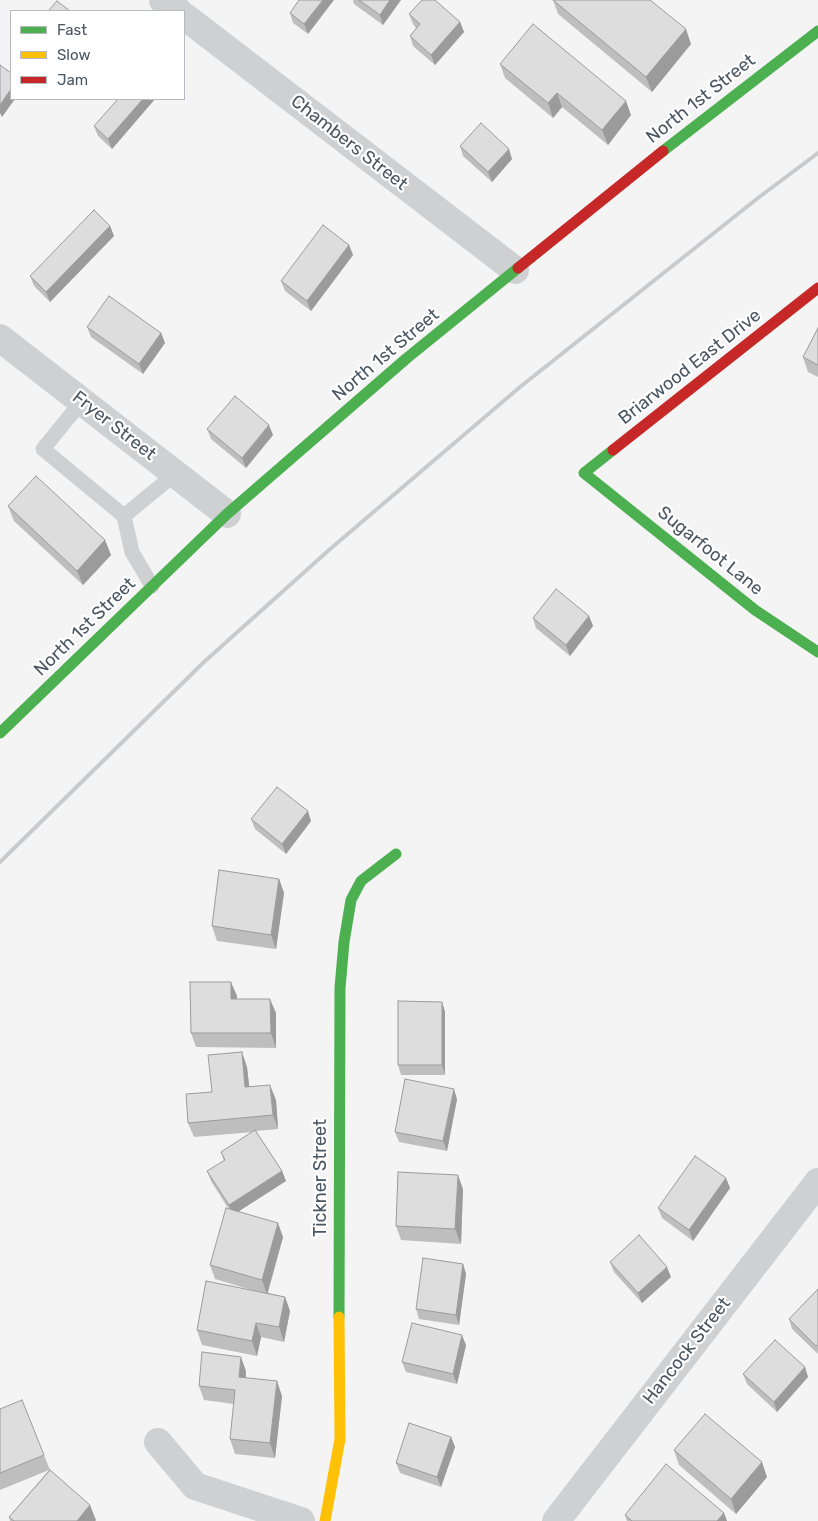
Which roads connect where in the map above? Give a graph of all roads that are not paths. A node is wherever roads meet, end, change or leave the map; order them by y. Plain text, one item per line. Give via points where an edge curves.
1 (164, 0) edge
2 (177, 10) edge
3 (185, 17) edge
4 (818, 31) edge
5 (515, 270) junction
6 (818, 288) edge
7 (0, 338) edge
8 (82, 401) junction
9 (584, 472) joint
10 (175, 474) junction
11 (228, 514) junction
12 (124, 516) junction
13 (152, 586) junction
14 (818, 652) edge
15 (0, 733) edge
16 (396, 854) dead end
17 (818, 1182) edge
18 (158, 1442) dead end
19 (301, 1521) edge
20 (325, 1521) edge
21 (556, 1521) edge

1 - 2 street
3 - 5 street, Chambers Street
4 - 5 street, North 1st Street
5 - 11 street, North 1st Street via 407,358
6 - 9 street, Briarwood East Drive
7 - 8 street, Fryer Street
8 - 10 street, Fryer Street
8 - 12 lane via 43,449
9 - 14 street, Sugarfoot Lane via 756,610
10 - 11 street, Fryer Street
10 - 12 lane
11 - 13 street, North 1st Street
12 - 13 lane via 132,552
13 - 15 street, North 1st Street
16 - 20 street, Tickner Street via 360,881 352,900 344,942 340,988 338,1164 340,1439
17 - 21 street, Hancock Street
18 - 19 street via 195,1486

